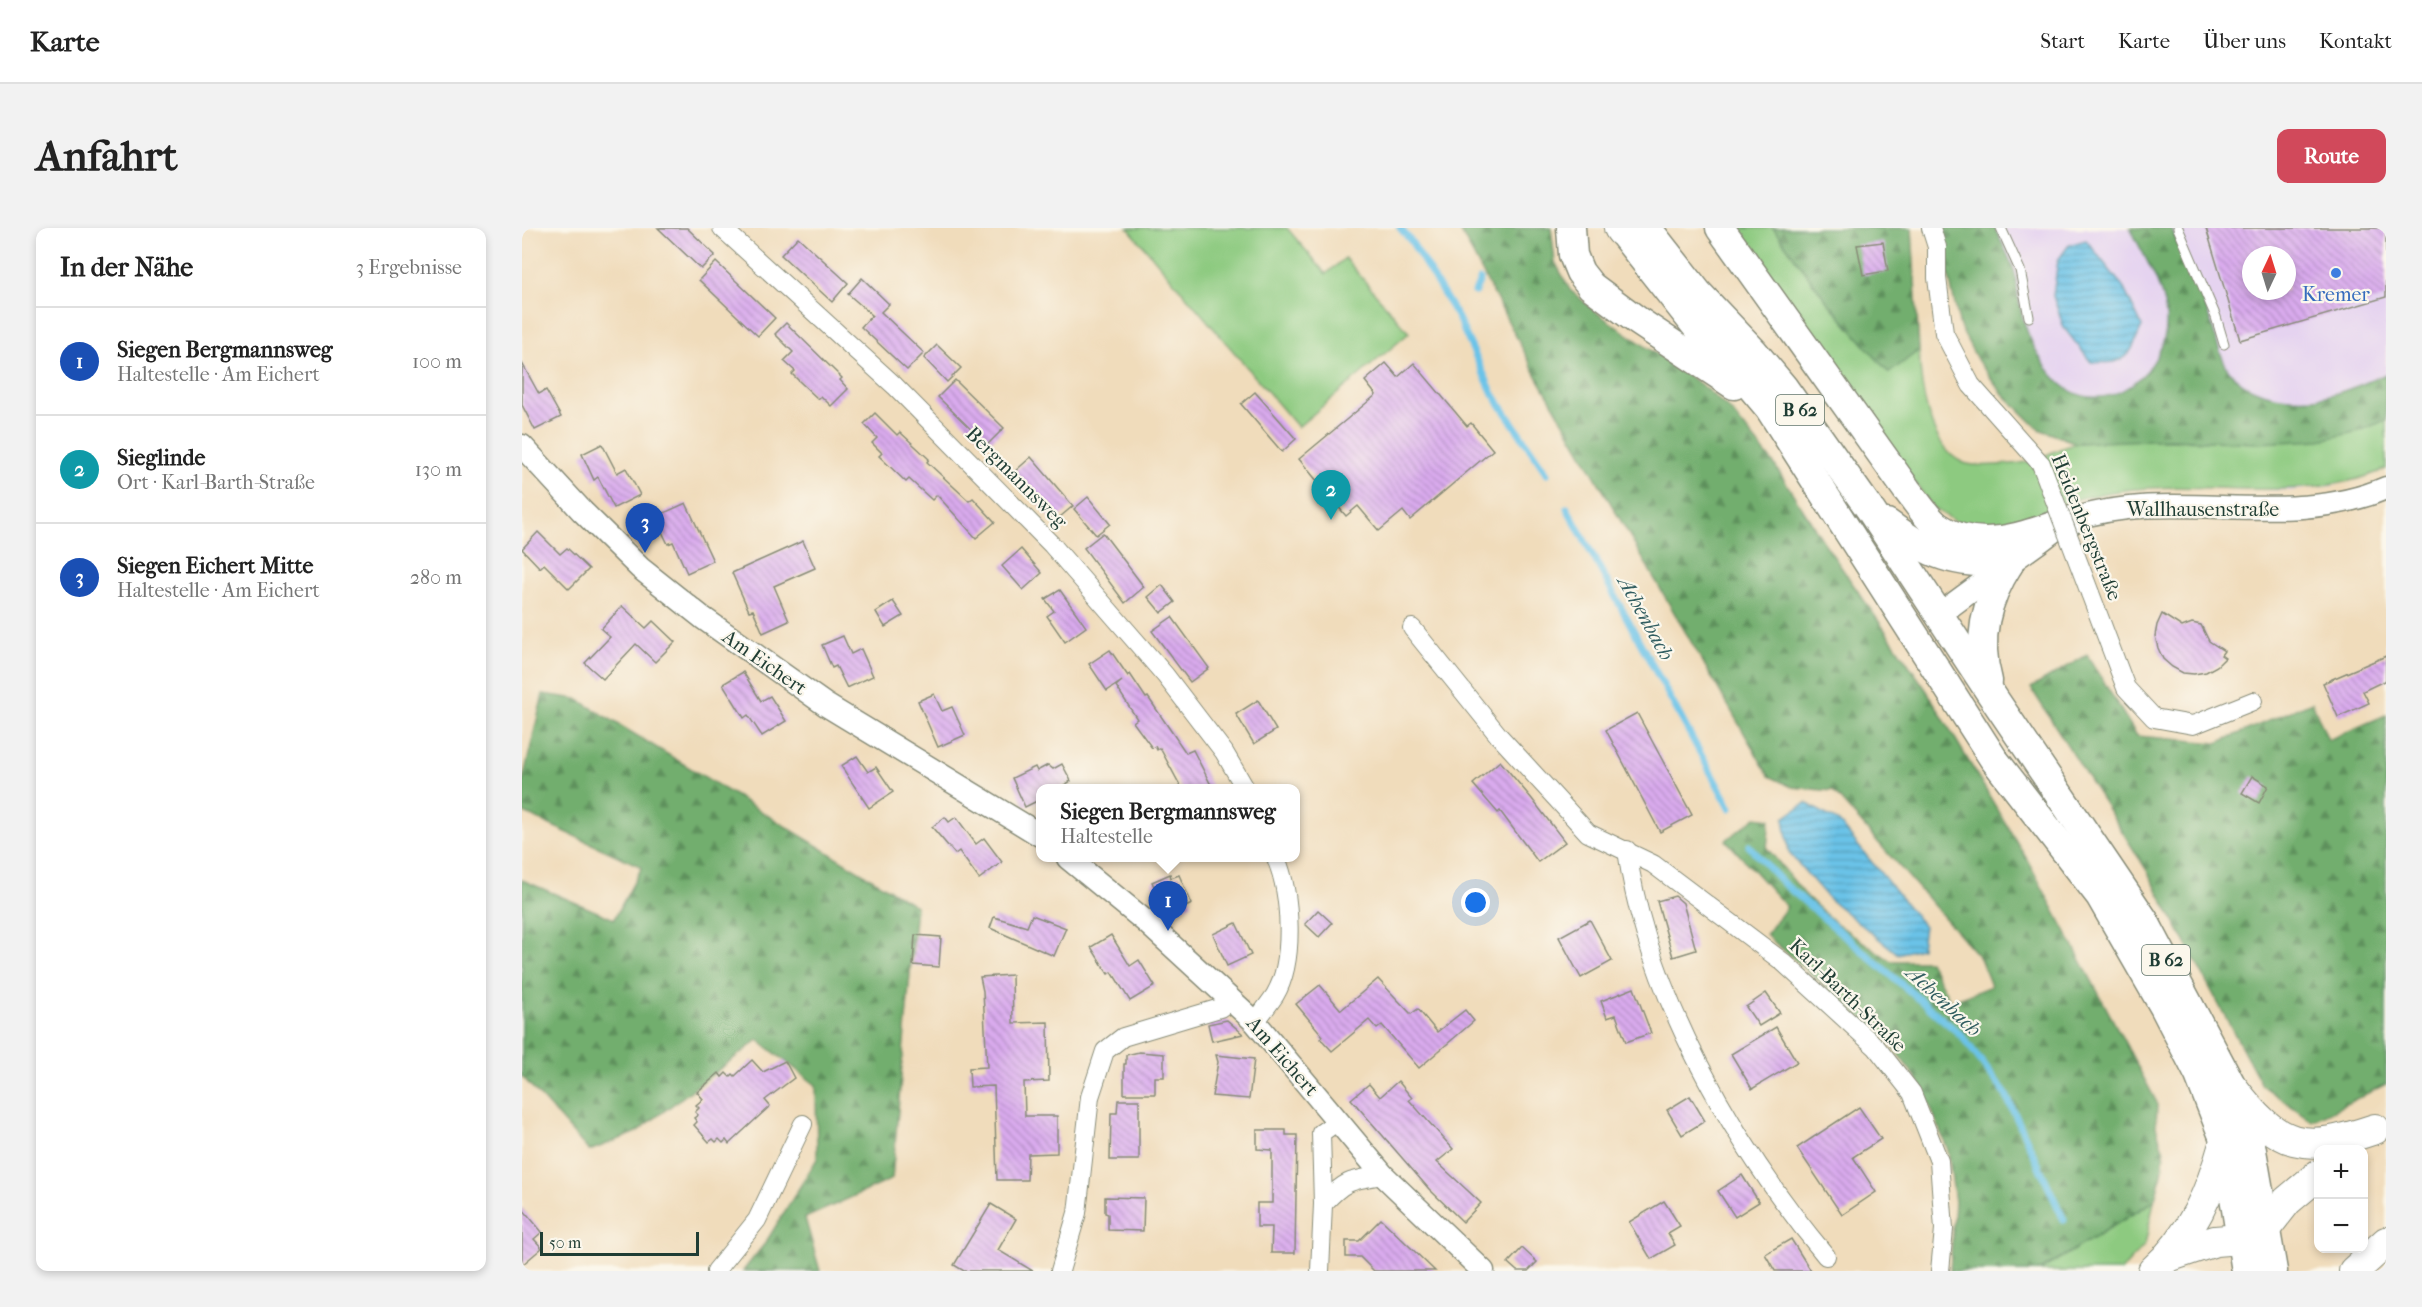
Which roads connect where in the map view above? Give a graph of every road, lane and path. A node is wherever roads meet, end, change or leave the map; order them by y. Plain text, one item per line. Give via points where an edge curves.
1 (722, 228) edge
2 (1571, 228) edge
3 (1720, 228) edge
4 (1931, 228) edge
5 (2001, 228) edge
6 (2178, 228) edge
7 (1629, 229) edge
8 (2029, 317) dead end
9 (2224, 344) dead end
10 (1769, 408) junction
11 (522, 446) edge
12 (2386, 488) edge
13 (1871, 511) junction
14 (2071, 520) junction
15 (2009, 564) junction
16 (1940, 614) junction
17 (1412, 628) dead end
18 (1913, 632) junction
19 (1995, 700) junction
20 (2253, 701) dead end
21 (1242, 784) edge
22 (1036, 832) edge
23 (1627, 850) junction
24 (1073, 862) edge
25 (1277, 862) edge
26 (1232, 999) junction
27 (1255, 1022) junction
28 (2233, 1088) junction
29 (1338, 1121) junction
30 (803, 1124) dead end
31 (2381, 1125) edge
32 (2225, 1141) junction
33 (2355, 1145) edge
34 (1383, 1175) junction
35 (2314, 1179) edge
36 (1323, 1204) junction
37 (2253, 1234) junction
38 (2386, 1242) edge
39 (1826, 1256) dead end
40 (2160, 1264) edge
41 (716, 1271) edge
42 (1060, 1271) edge
43 (1320, 1271) edge
44 (1484, 1271) edge
45 (1940, 1271) edge
46 (2246, 1271) edge
47 (2273, 1271) edge
48 (2354, 1271) edge

1 - 21 street, Bergmannsweg via 895,386 1052,545 1165,675 1224,752
2 - 10 main road via 1573,255 1591,286
3 - 14 main road via 1935,524 1955,537 1977,542 1998,541
4 - 20 street, Heidenbergstraße, bridge via 1937,247 1944,333 1971,385 2041,464 2126,688 2154,718 2193,725
5 - 8 lane via 2020,270
6 - 9 lane
7 - 10 main road, B 62 via 1703,335
7 - 13 main road, B 62 via 1698,292 1754,352
10 - 18 main road, B 62
11 - 22 street, Am Eichert via 640,568 703,618 826,705
12 - 14 street, Wallhausenstraße via 2317,507 2129,507
13 - 15 main road via 1927,551 1947,559
13 - 16 main road, B 62
14 - 15 street, Wallhausenstraße
15 - 16 street, Wallhausenstraße
15 - 19 main road via 1987,606 1983,629 1983,654
16 - 18 main road
16 - 19 main road, B 62
17 - 23 street, Karl-Barth-Straße via 1499,736 1588,832
18 - 32 main road, B 62 via 1993,758 2100,896 2199,1075
19 - 28 main road, B 62 via 2144,920
23 - 39 street via 1632,885 1670,1006 1725,1111 1792,1215
23 - 45 street, Karl-Barth-Straße via 1653,864 1783,962 1876,1047 1912,1093 1939,1161 1944,1229
24 - 26 street, Am Eichert
25 - 27 street via 1288,914 1287,961 1276,994
26 - 27 street, Am Eichert
26 - 42 street via 1220,1008 1123,1037 1105,1051 1090,1096 1077,1213
27 - 29 street, Am Eichert
28 - 31 highway, B 62 via 2254,1116 2269,1130 2285,1137 2322,1143
28 - 37 main road, B 62 via 2251,1145
29 - 34 street, Am Eichert
29 - 36 street via 1321,1133
30 - 41 street via 757,1220
31 - 33 highway, B 62
32 - 37 main road, B 62
32 - 40 highway via 2204,1203 2188,1232
34 - 36 street via 1339,1186
34 - 44 street, Am Eichert
35 - 37 highway
36 - 43 street
37 - 40 highway via 2215,1241
37 - 46 main road, B 62
37 - 47 main road, B 62
38 - 48 highway

